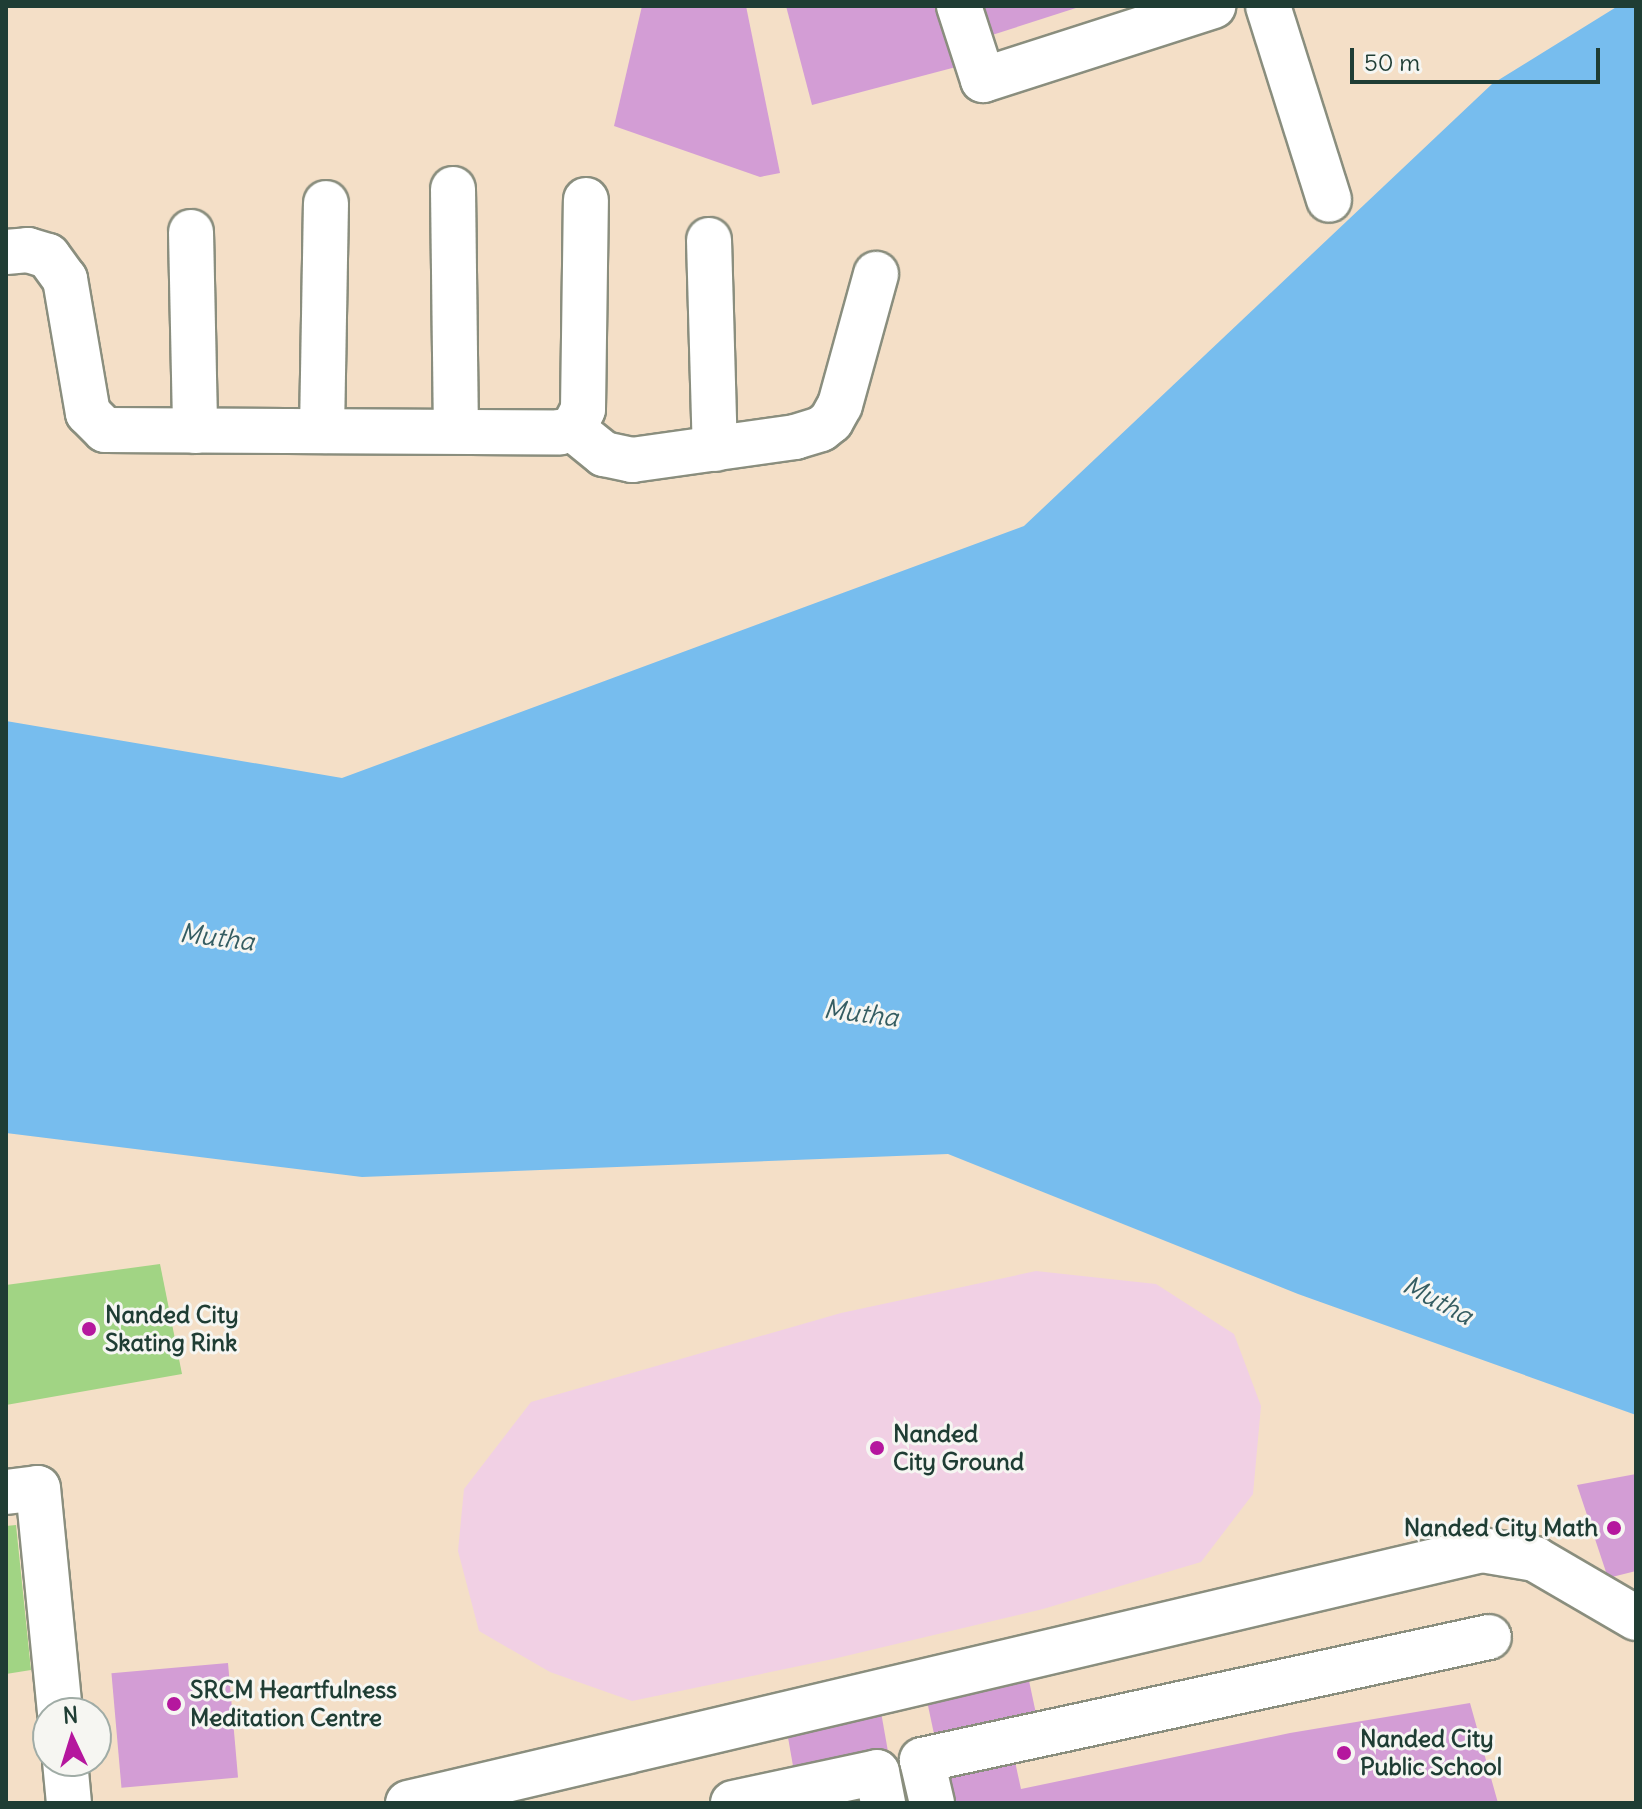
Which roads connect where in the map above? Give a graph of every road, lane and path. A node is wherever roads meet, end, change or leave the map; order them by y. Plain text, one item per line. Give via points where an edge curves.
1 (959, 6) edge
2 (1213, 6) edge
3 (1268, 6) edge
4 (453, 189) dead end
5 (586, 200) dead end
6 (1329, 200) dead end
7 (326, 203) dead end
8 (191, 232) dead end
9 (709, 240) dead end
10 (6, 252) edge
11 (876, 274) dead end
12 (573, 429) junction
13 (195, 431) junction
14 (322, 431) junction
15 (456, 431) junction
16 (715, 449) junction
17 (6, 1492) edge
18 (1636, 1618) edge
19 (1489, 1637) dead end
20 (58, 1697) edge
21 (67, 1777) edge
22 (69, 1803) edge
23 (408, 1803) edge
24 (733, 1803) edge
25 (883, 1803) edge
26 (932, 1803) edge

1 - 2 street via 983,80
3 - 6 street
4 - 15 street
5 - 12 street via 583,409
7 - 14 street
8 - 13 street
9 - 16 street
10 - 13 street via 28,250 48,256 65,279 84,398 93,422 105,430 128,433
11 - 16 street via 831,421 795,437
12 - 15 street
12 - 16 street via 615,459
13 - 14 street
14 - 15 street
17 - 20 street via 38,1488
18 - 23 street via 1535,1559 1482,1550
19 - 26 street via 922,1760
21 - 22 street
24 - 25 street via 877,1772

